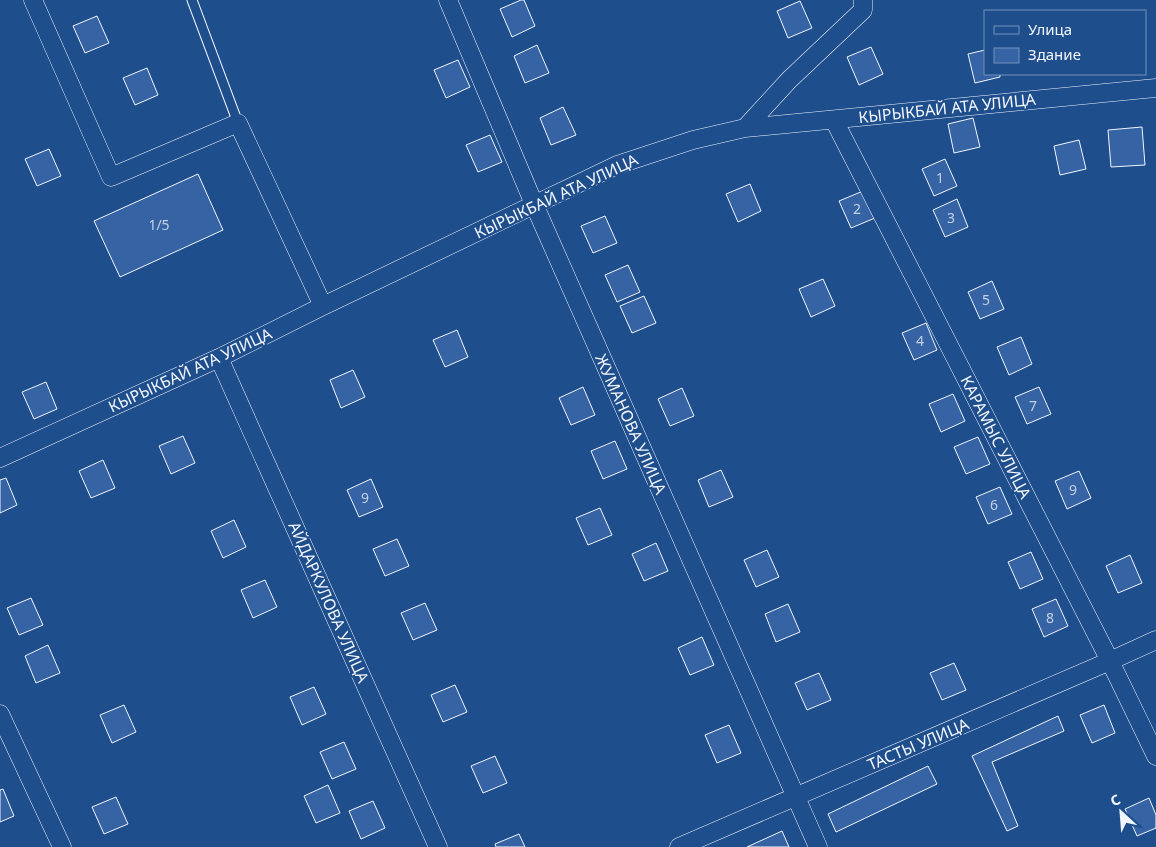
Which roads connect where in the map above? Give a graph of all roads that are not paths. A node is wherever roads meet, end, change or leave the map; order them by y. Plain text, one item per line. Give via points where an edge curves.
1 (33, 0) edge
2 (192, 0) edge
3 (448, 0) edge
4 (863, 0) edge
5 (1156, 88) edge
6 (834, 120) junction
7 (238, 123) junction
8 (745, 128) junction
9 (534, 204) junction
10 (323, 306) junction
11 (219, 358) junction
12 (0, 458) edge
13 (1156, 640) edge
14 (1110, 661) junction
15 (0, 714) edge
16 (1156, 756) edge
17 (796, 796) junction
18 (62, 847) edge
19 (438, 847) edge
20 (679, 847) edge
21 (818, 847) edge

1 - 7 street via 111,177
2 - 7 lane
3 - 9 street, ЖУМАНОВА УЛИЦА
4 - 8 street via 863,10 789,80
5 - 6 street, КЫРЫКБАЙ АТА УЛИЦА
6 - 8 street, КЫРЫКБАЙ АТА УЛИЦА
6 - 14 street, КАРАМЫС УЛИЦА
7 - 10 street
8 - 9 street, КЫРЫКБАЙ АТА УЛИЦА via 693,140 617,165
9 - 10 street, КЫРЫКБАЙ АТА УЛИЦА
9 - 17 street, ЖУМАНОВА УЛИЦА
10 - 11 street, КЫРЫКБАЙ АТА УЛИЦА
11 - 12 street, КЫРЫКБАЙ АТА УЛИЦА
11 - 19 street, АЙДАРКУЛОВА УЛИЦА
13 - 14 street, ТАСТЫ УЛИЦА
14 - 16 street, КАРАМЫС УЛИЦА
14 - 17 street, ТАСТЫ УЛИЦА
15 - 18 street
17 - 20 street, ТАСТЫ УЛИЦА
17 - 21 street, ЖУМАНОВА УЛИЦА

